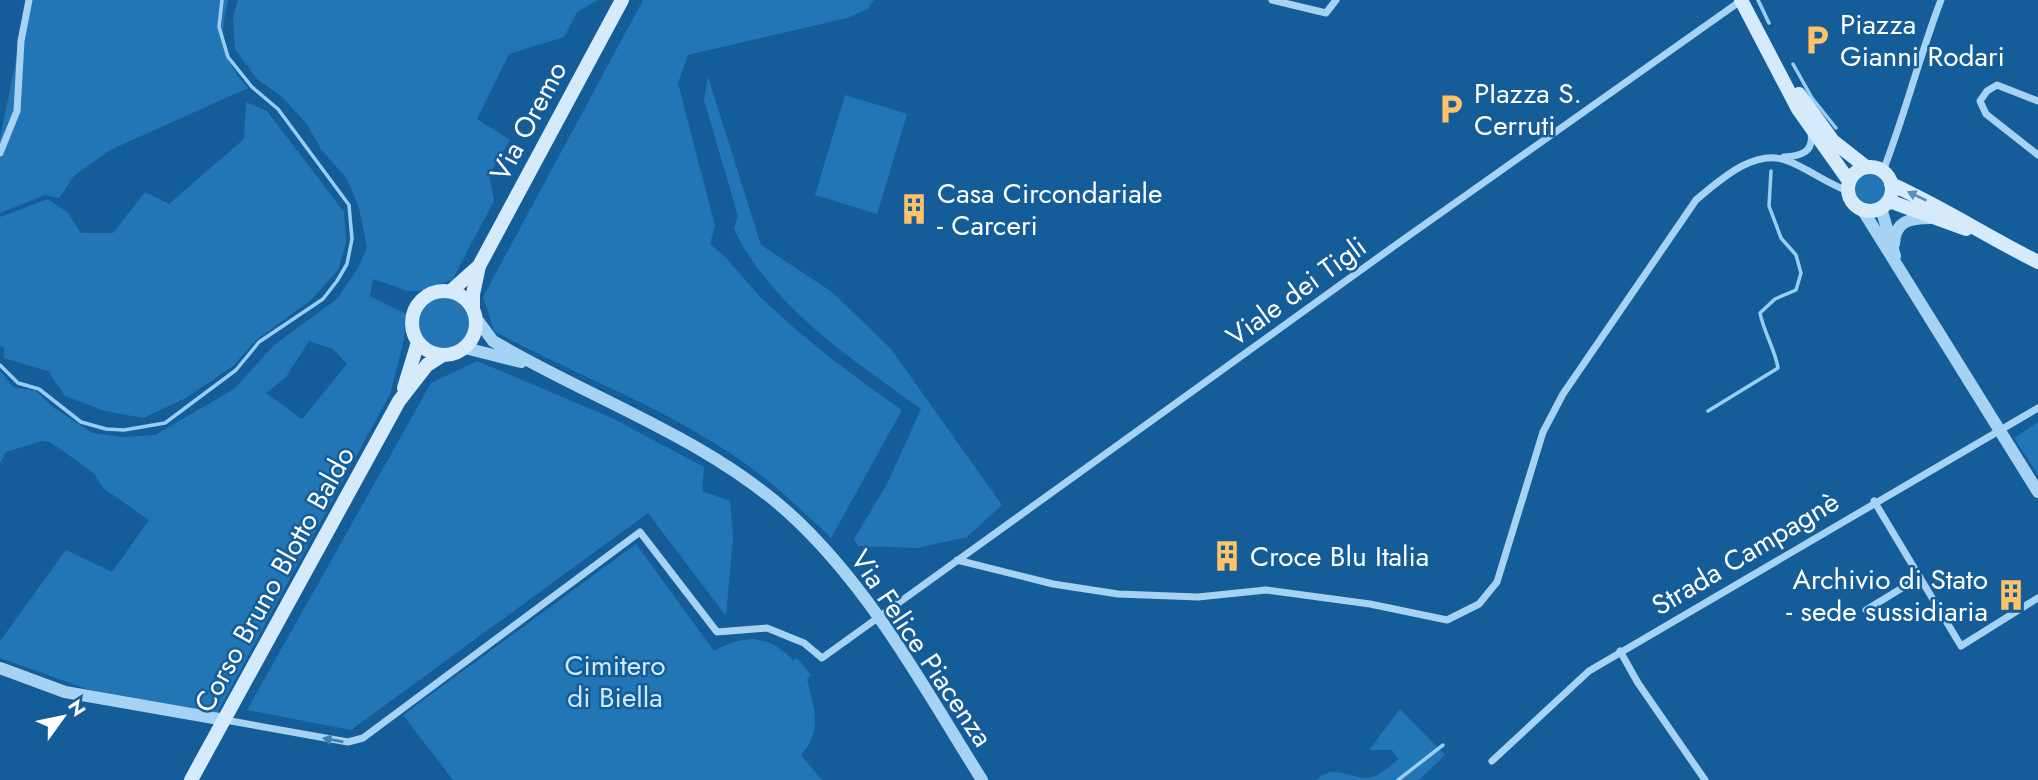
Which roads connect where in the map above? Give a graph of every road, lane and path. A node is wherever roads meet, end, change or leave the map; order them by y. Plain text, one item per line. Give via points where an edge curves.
1 (29, 0) edge
2 (622, 0) edge
3 (1272, 0) edge
4 (1336, 0) edge
5 (1742, 0) edge
6 (1941, 0) edge
7 (1780, 70) junction
8 (2038, 101) edge
9 (1811, 129) junction
10 (0, 153) edge
11 (2038, 155) edge
12 (1779, 158) junction
13 (1866, 167) junction
14 (1883, 171) junction
15 (1891, 184) junction
16 (1849, 186) junction
17 (1885, 204) junction
18 (1862, 209) junction
19 (1930, 218) junction
20 (1984, 235) junction
21 (1894, 251) junction
22 (2038, 262) edge
23 (479, 266) junction
24 (1907, 285) junction
25 (451, 291) junction
26 (475, 313) junction
27 (418, 342) junction
28 (465, 348) junction
29 (441, 356) junction
30 (538, 366) junction
31 (399, 401) junction
32 (2038, 408) edge
33 (2000, 429) junction
34 (2038, 492) edge
35 (1874, 501) junction
36 (957, 560) junction
37 (1920, 577) junction
38 (2038, 598) edge
39 (1866, 610) dead end
40 (878, 618) junction
41 (1620, 651) junction
42 (0, 668) edge
43 (225, 720) junction
44 (1492, 761) dead end
45 (191, 780) edge
46 (982, 780) edge
47 (1705, 780) edge

1 - 10 street via 21,41 17,111
2 - 23 main road, Via Oremo
3 - 4 street via 1326,13
5 - 7 main road
5 - 36 street, Viale dei Tigli
6 - 14 street
7 - 9 main road
7 - 13 main road via 1833,141
8 - 11 street via 1997,85 1980,102 1986,114
9 - 12 street via 1807,151
9 - 16 main road
12 - 16 street
12 - 36 street via 1747,164 1696,200 1563,394 1543,432 1497,582 1479,604 1447,620 1266,590 1198,597 1118,594 1053,584
13 - 14 main road
13 - 16 main road via 1853,175
14 - 15 main road
15 - 17 main road
20 -> 15 main road via 1946,209
16 - 18 main road via 1852,202
17 - 18 main road
17 - 19 main road
17 - 21 street
18 - 24 street
19 - 20 main road
19 - 21 street via 1912,218 1901,224 1895,231
20 - 22 main road
21 - 24 street
23 - 25 main road, Via Oremo
23 - 26 main road, Via Oremo via 472,294
24 - 33 street
25 - 26 main road via 460,294
25 - 27 main road via 432,293 417,304 411,323
26 - 28 main road via 475,335
26 - 30 street, Via Felice Piacenza via 493,341
27 - 29 main road
27 - 31 main road, Corso Bruno Blotto Baldo
28 - 29 main road
28 - 30 street, Via Felice Piacenza
29 - 31 main road, Corso Bruno Blotto Baldo via 426,365
30 - 40 street, Via Felice Piacenza via 694,446 743,478 790,514 832,557
31 - 43 main road, Corso Bruno Blotto Baldo
32 - 33 street, Strada Campagnè
33 - 34 street
33 - 35 street, Strada Campagnè
35 - 37 street
35 - 41 street, Strada Campagnè
36 - 40 street, Viale dei Tigli
37 - 38 street via 1961,646
37 - 39 street
40 -> 43 street, Viale dei Tigli via 822,658 804,643 767,628 717,632 640,532 363,738 348,742
40 - 46 street, Via Felice Piacenza
41 - 44 street, Strada Campagnè via 1589,671
41 - 47 street
42 - 43 street via 65,692
43 - 45 main road, Corso Bruno Blotto Baldo

